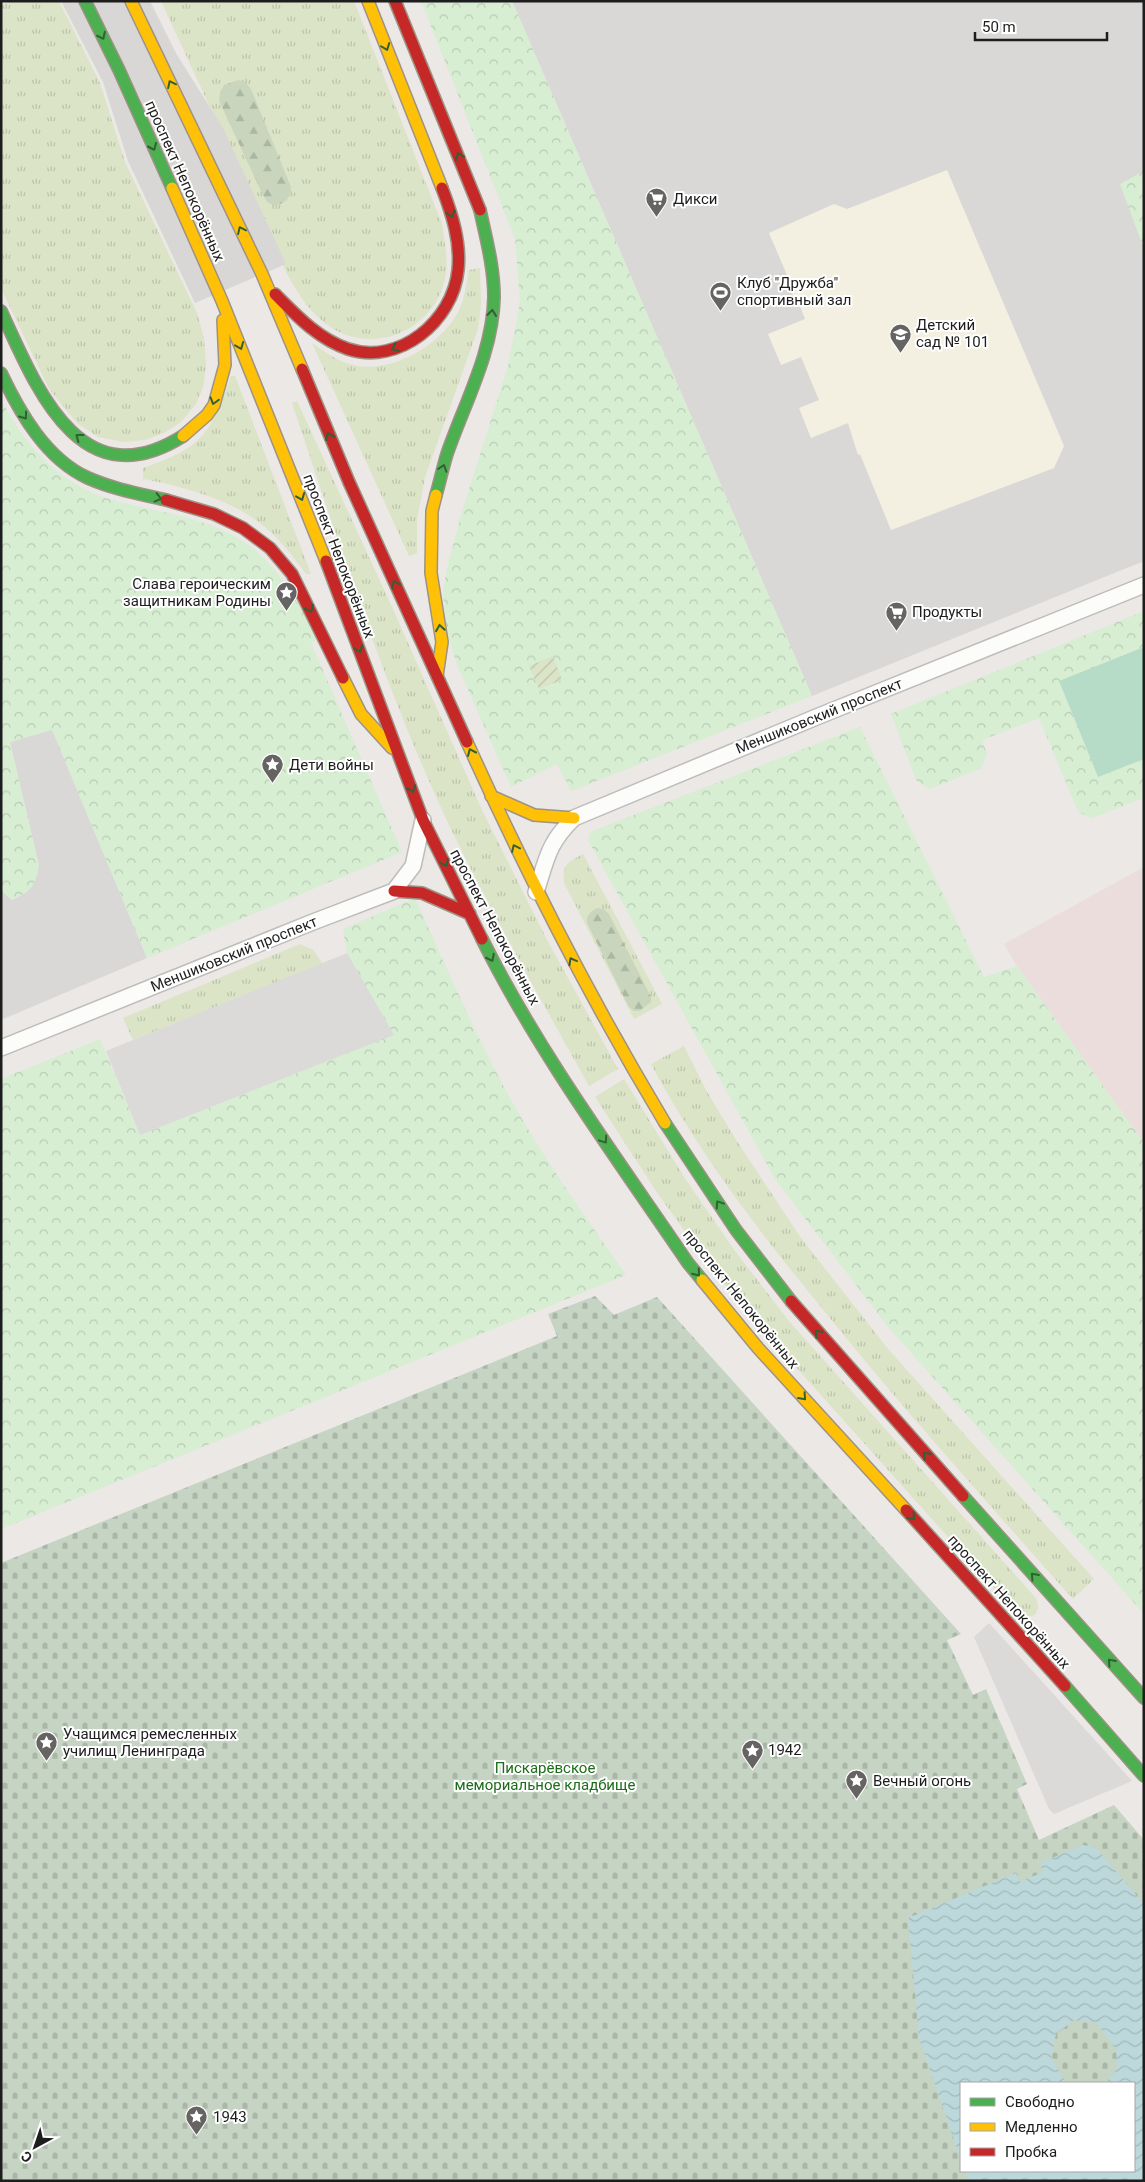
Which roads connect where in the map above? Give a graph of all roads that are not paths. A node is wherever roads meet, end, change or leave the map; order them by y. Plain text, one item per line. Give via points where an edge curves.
1 (85, 1) edge
2 (131, 1) edge
3 (368, 1) edge
4 (395, 1) edge
5 (264, 279) junction
6 (220, 297) junction
7 (1, 311) edge
8 (1, 373) edge
9 (1144, 585) edge
10 (437, 676) junction
11 (401, 758) junction
12 (491, 796) junction
13 (574, 818) junction
14 (423, 820) junction
15 (394, 891) junction
16 (536, 892) junction
17 (470, 914) junction
18 (1, 1048) edge
19 (1144, 1698) edge
20 (1144, 1776) edge

1 -> 6 main road, проспект Непокорённых
5 -> 2 main road, проспект Непокорённых
3 -> 5 main road via 452,214 458,272 452,294 443,313 412,340 388,351 362,352 336,343 307,326
10 -> 4 main road via 442,642 431,573 432,511 447,455 489,337 493,275 478,202
10 -> 5 main road, проспект Непокорённых via 349,482
6 -> 7 main road via 225,365 212,410 172,444 154,453 137,456 100,452 58,420 40,392
6 -> 11 main road, проспект Непокорённых via 308,514
8 -> 11 main road via 16,406 35,432 60,459 86,477 111,487 214,514 243,528 270,548 292,574 361,714
9 - 13 street, Меншиковский проспект
12 -> 10 main road, проспект Непокорённых
11 -> 14 main road, проспект Непокорённых
12 - 13 main road via 534,815
16 -> 12 main road, проспект Непокорённых
13 - 16 street, Меншиковский проспект via 550,847
14 - 15 street via 412,866
14 -> 17 main road, проспект Непокорённых
15 - 17 main road via 422,893
15 - 18 street, Меншиковский проспект
19 -> 16 main road, проспект Непокорённых via 802,1316 736,1230 632,1068
17 -> 20 main road, проспект Непокорённых via 493,962 548,1054 688,1263 758,1348

